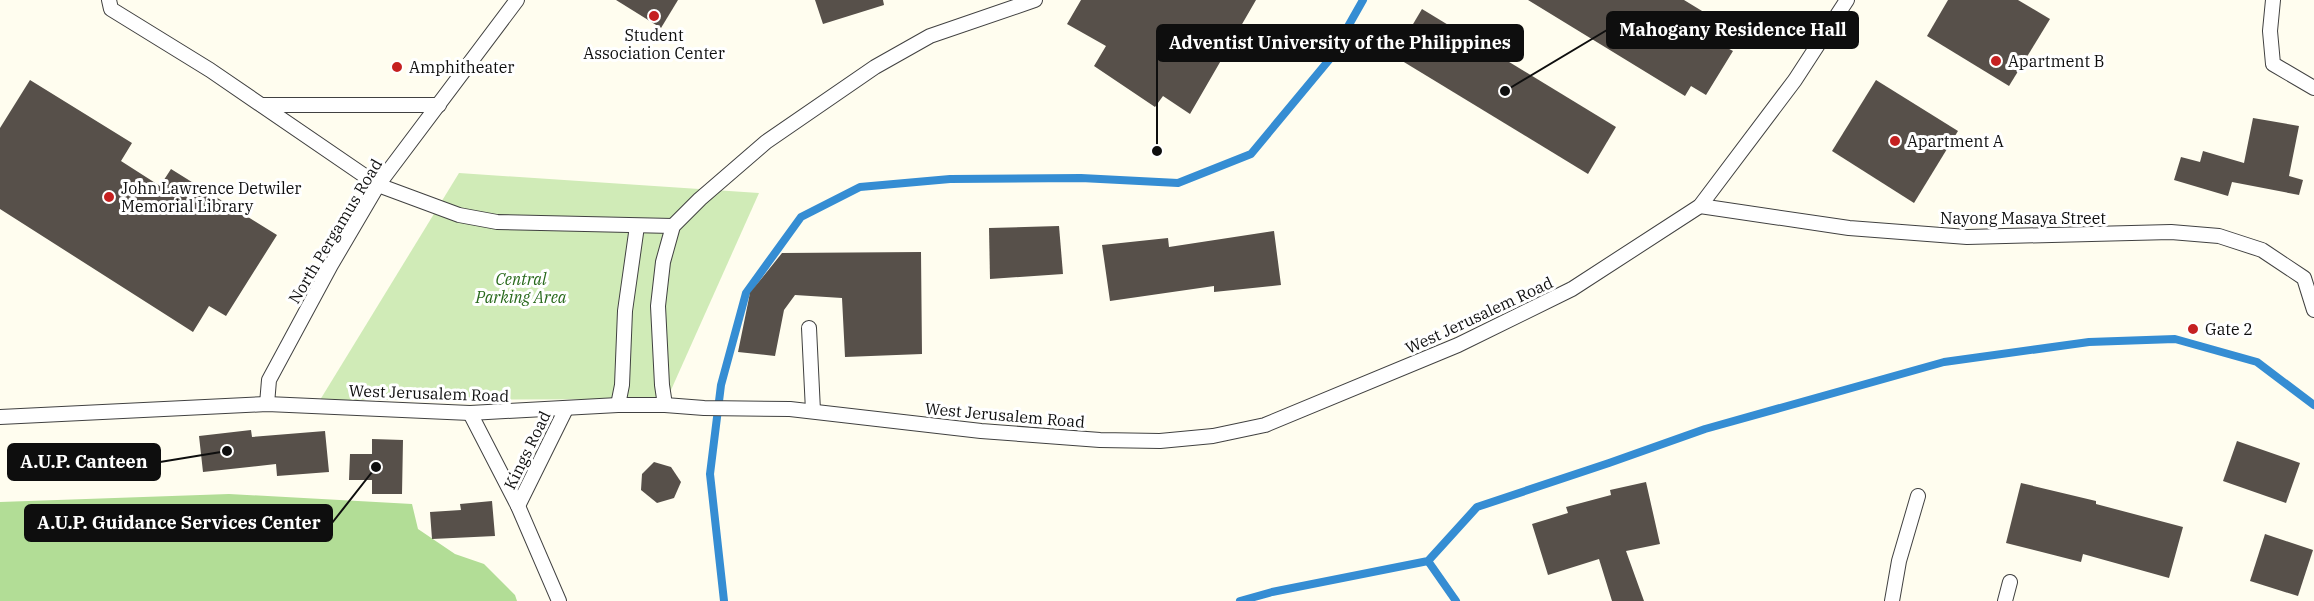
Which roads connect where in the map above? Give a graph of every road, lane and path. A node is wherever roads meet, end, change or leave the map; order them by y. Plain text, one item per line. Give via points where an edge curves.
1 (109, 0) edge
2 (517, 0) edge
3 (1035, 0) edge
4 (1847, 0) edge
5 (2273, 0) edge
6 (2314, 88) edge
7 (262, 105) junction
8 (439, 105) junction
9 (378, 185) junction
10 (1700, 206) junction
11 (637, 226) junction
12 (673, 226) junction
13 (2314, 310) edge
14 (809, 328) dead end
15 (267, 404) junction
16 (618, 405) junction
17 (665, 405) junction
18 (566, 409) junction
19 (813, 411) junction
20 (470, 413) junction
21 (0, 417) edge
22 (1918, 496) dead end
23 (519, 506) junction
24 (2010, 582) dead end
25 (559, 601) edge
26 (1892, 601) edge
27 (2005, 601) edge

1 - 7 lane via 111,9
2 - 8 lane, North Pergamus Road
3 - 12 lane via 930,36 875,67 766,142
4 - 10 lane, West Jerusalem Road via 1795,80
5 - 6 lane via 2273,64
7 - 8 lane
7 - 9 lane
8 - 9 lane, North Pergamus Road
9 - 11 lane via 459,214 497,222
9 - 15 lane, North Pergamus Road via 269,380
10 - 13 lane, Nayong Masaya Street via 1849,228 1968,237 2171,232 2219,236 2262,250 2304,278
10 - 19 lane, West Jerusalem Road via 1561,294 1458,345 1265,425 1213,436 1160,441 1100,440 981,431
11 - 12 lane
11 - 16 lane
12 - 17 lane via 663,262 658,306
14 - 19 lane
15 - 20 lane, West Jerusalem Road
15 - 21 lane, West Jerusalem Road
16 - 17 lane, West Jerusalem Road
16 - 18 lane, West Jerusalem Road
17 - 19 lane, West Jerusalem Road
18 - 20 lane, West Jerusalem Road
18 - 23 lane, Kings Road
20 - 23 lane, Kings Road
22 - 26 lane
23 - 25 lane, Kings Road
24 - 27 lane

